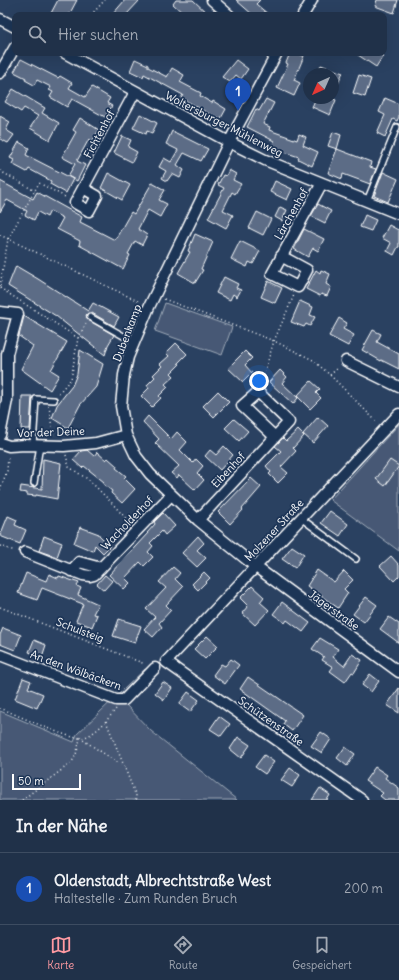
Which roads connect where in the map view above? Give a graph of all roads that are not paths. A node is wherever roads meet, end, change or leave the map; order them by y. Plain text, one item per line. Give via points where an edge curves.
1 (212, 0) edge
2 (312, 0) edge
3 (226, 12) edge
4 (305, 12) edge
5 (0, 19) edge
6 (12, 25) edge
7 (12, 52) edge
8 (70, 56) edge
9 (273, 56) edge
10 (0, 73) edge
11 (135, 92) junction
12 (397, 127) dead end
13 (229, 142) junction
14 (322, 183) junction
15 (84, 188) junction
16 (367, 201) junction
17 (399, 214) edge
18 (281, 256) junction
19 (0, 312) edge
20 (90, 317) road end
21 (134, 342) junction
22 (0, 345) edge
23 (7, 354) junction
24 (346, 361) road end
25 (399, 387) edge
26 (54, 400) road end
27 (399, 414) edge
28 (0, 435) edge
29 (126, 435) junction
30 (275, 437) junction
31 (5, 444) edge
32 (37, 445) junction
33 (34, 482) dead end
34 (171, 495) junction
35 (302, 519) junction
36 (198, 520) junction
37 (25, 552) road end
38 (356, 559) dead end
39 (256, 567) junction
40 (0, 654) edge
41 (166, 662) joint
42 (155, 668) road end
43 (399, 672) edge
44 (362, 800) edge

1 - 3 street
2 - 4 street
5 - 6 street
7 - 10 street
8 - 11 street, Woltersburger Mühlenweg
9 - 13 street, Dubenkamp
11 - 13 street, Woltersburger Mühlenweg
11 - 15 street, Fichtenhof
12 - 16 lane
13 - 14 street, Woltersburger Mühlenweg
13 - 21 street, Dubenkamp
14 - 16 street, Woltersburger Mühlenweg
14 - 18 street, Lärchenhof
15 - 15 street, Fichtenhof via 75,203 89,211 97,196
16 - 17 street, Woltersburger Mühlenweg
18 - 18 street, Lärchenhof via 272,274 298,287 307,270
19 - 23 street, Vor der Deine via 18,314
20 - 21 lane
21 - 29 street, Dubenkamp via 128,357 122,390 121,406
22 - 23 street
23 - 28 street, Vor der Deine via 7,400
24 - 25 street
26 - 32 lane via 36,399
27 - 35 street, Molzener Straße
29 - 32 street, Vor der Deine via 96,443
29 - 34 street, Dubenkamp via 136,456
30 - 30 street, Eibenhof via 289,422 258,392 242,406
30 - 36 street, Eibenhof
31 - 32 street, Vor der Deine
32 - 33 lane
34 - 36 street, Dubenkamp
34 - 37 street, Wacholderhof via 101,568 79,562 72,571
35 - 38 lane
35 - 39 street, Molzener Straße
36 - 39 street, Dubenkamp
39 - 41 street, Molzener Straße
39 - 43 street, Jägerstraße
40 - 42 street, An den Wölbäckern via 116,700 124,700
41 - 44 street, Schützenstraße

